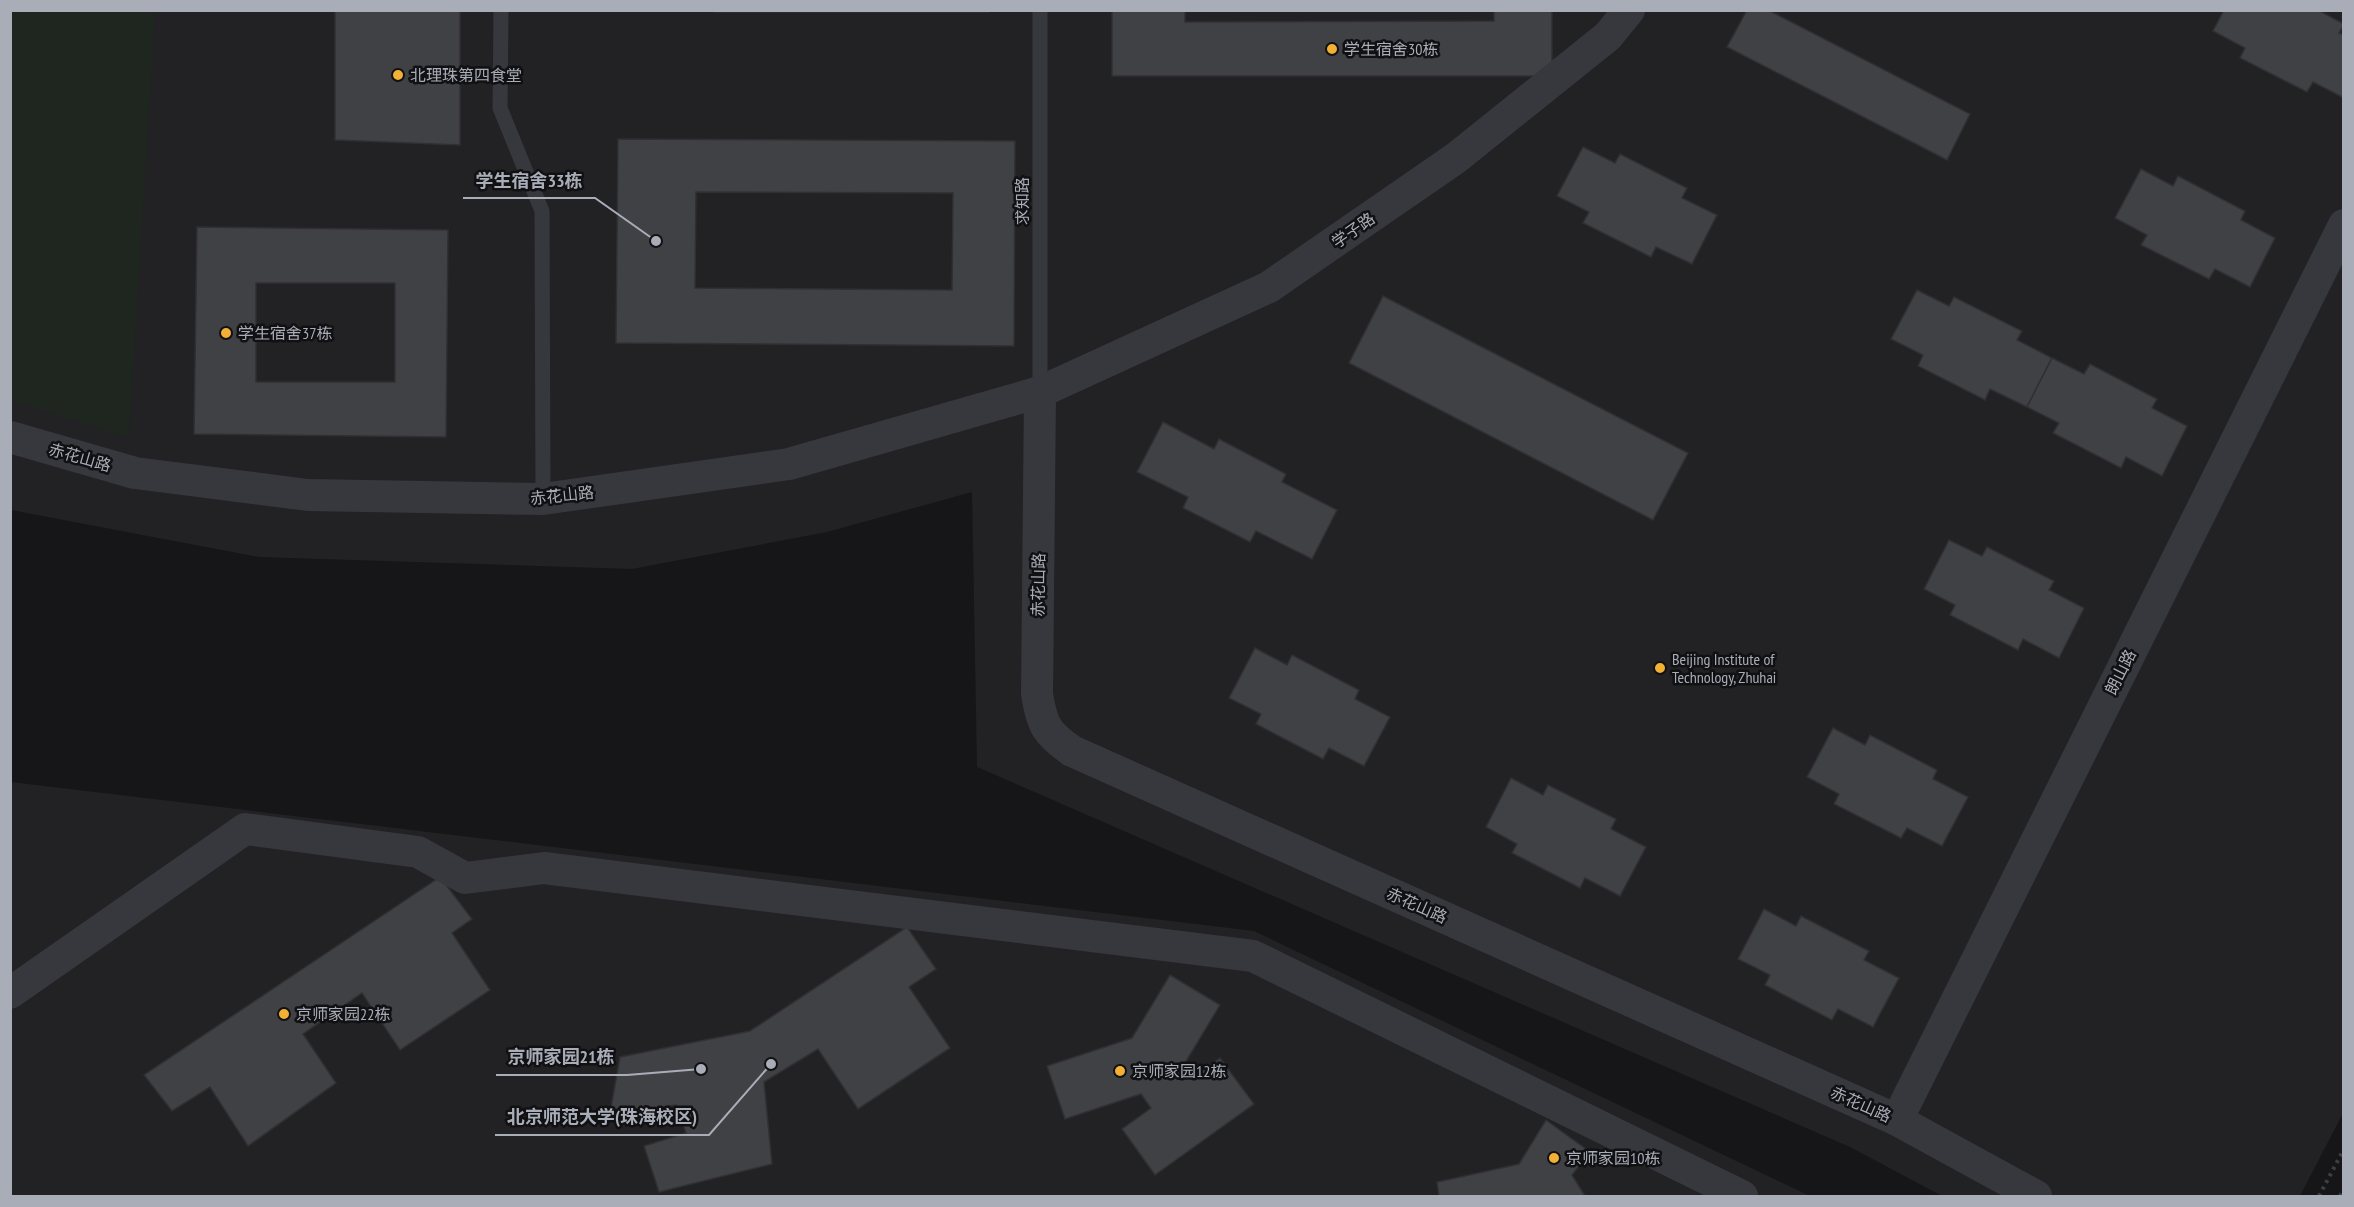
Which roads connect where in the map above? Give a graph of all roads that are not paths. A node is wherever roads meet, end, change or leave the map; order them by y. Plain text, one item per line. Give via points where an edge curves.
1 (501, 10) edge
2 (1040, 10) edge
3 (1629, 10) edge
4 (2343, 225) edge
5 (1040, 392) junction
6 (10, 437) edge
7 (543, 500) junction
8 (10, 993) edge
9 (1897, 1120) junction
10 (1742, 1197) edge
11 (2036, 1197) edge

1 - 7 lane via 500,108 542,211
2 - 5 lane, 求知路
3 - 5 street, 学子路 via 1608,36 1456,158 1269,287
4 - 9 street, 朗山路
5 - 7 street, 赤花山路 via 789,464
5 - 9 street, 赤花山路 via 1037,694 1041,719 1051,737 1072,751
6 - 7 street, 赤花山路 via 135,473 308,495
8 - 10 street via 245,829 418,852 465,878 544,868 1253,956
9 - 11 street, 赤花山路

